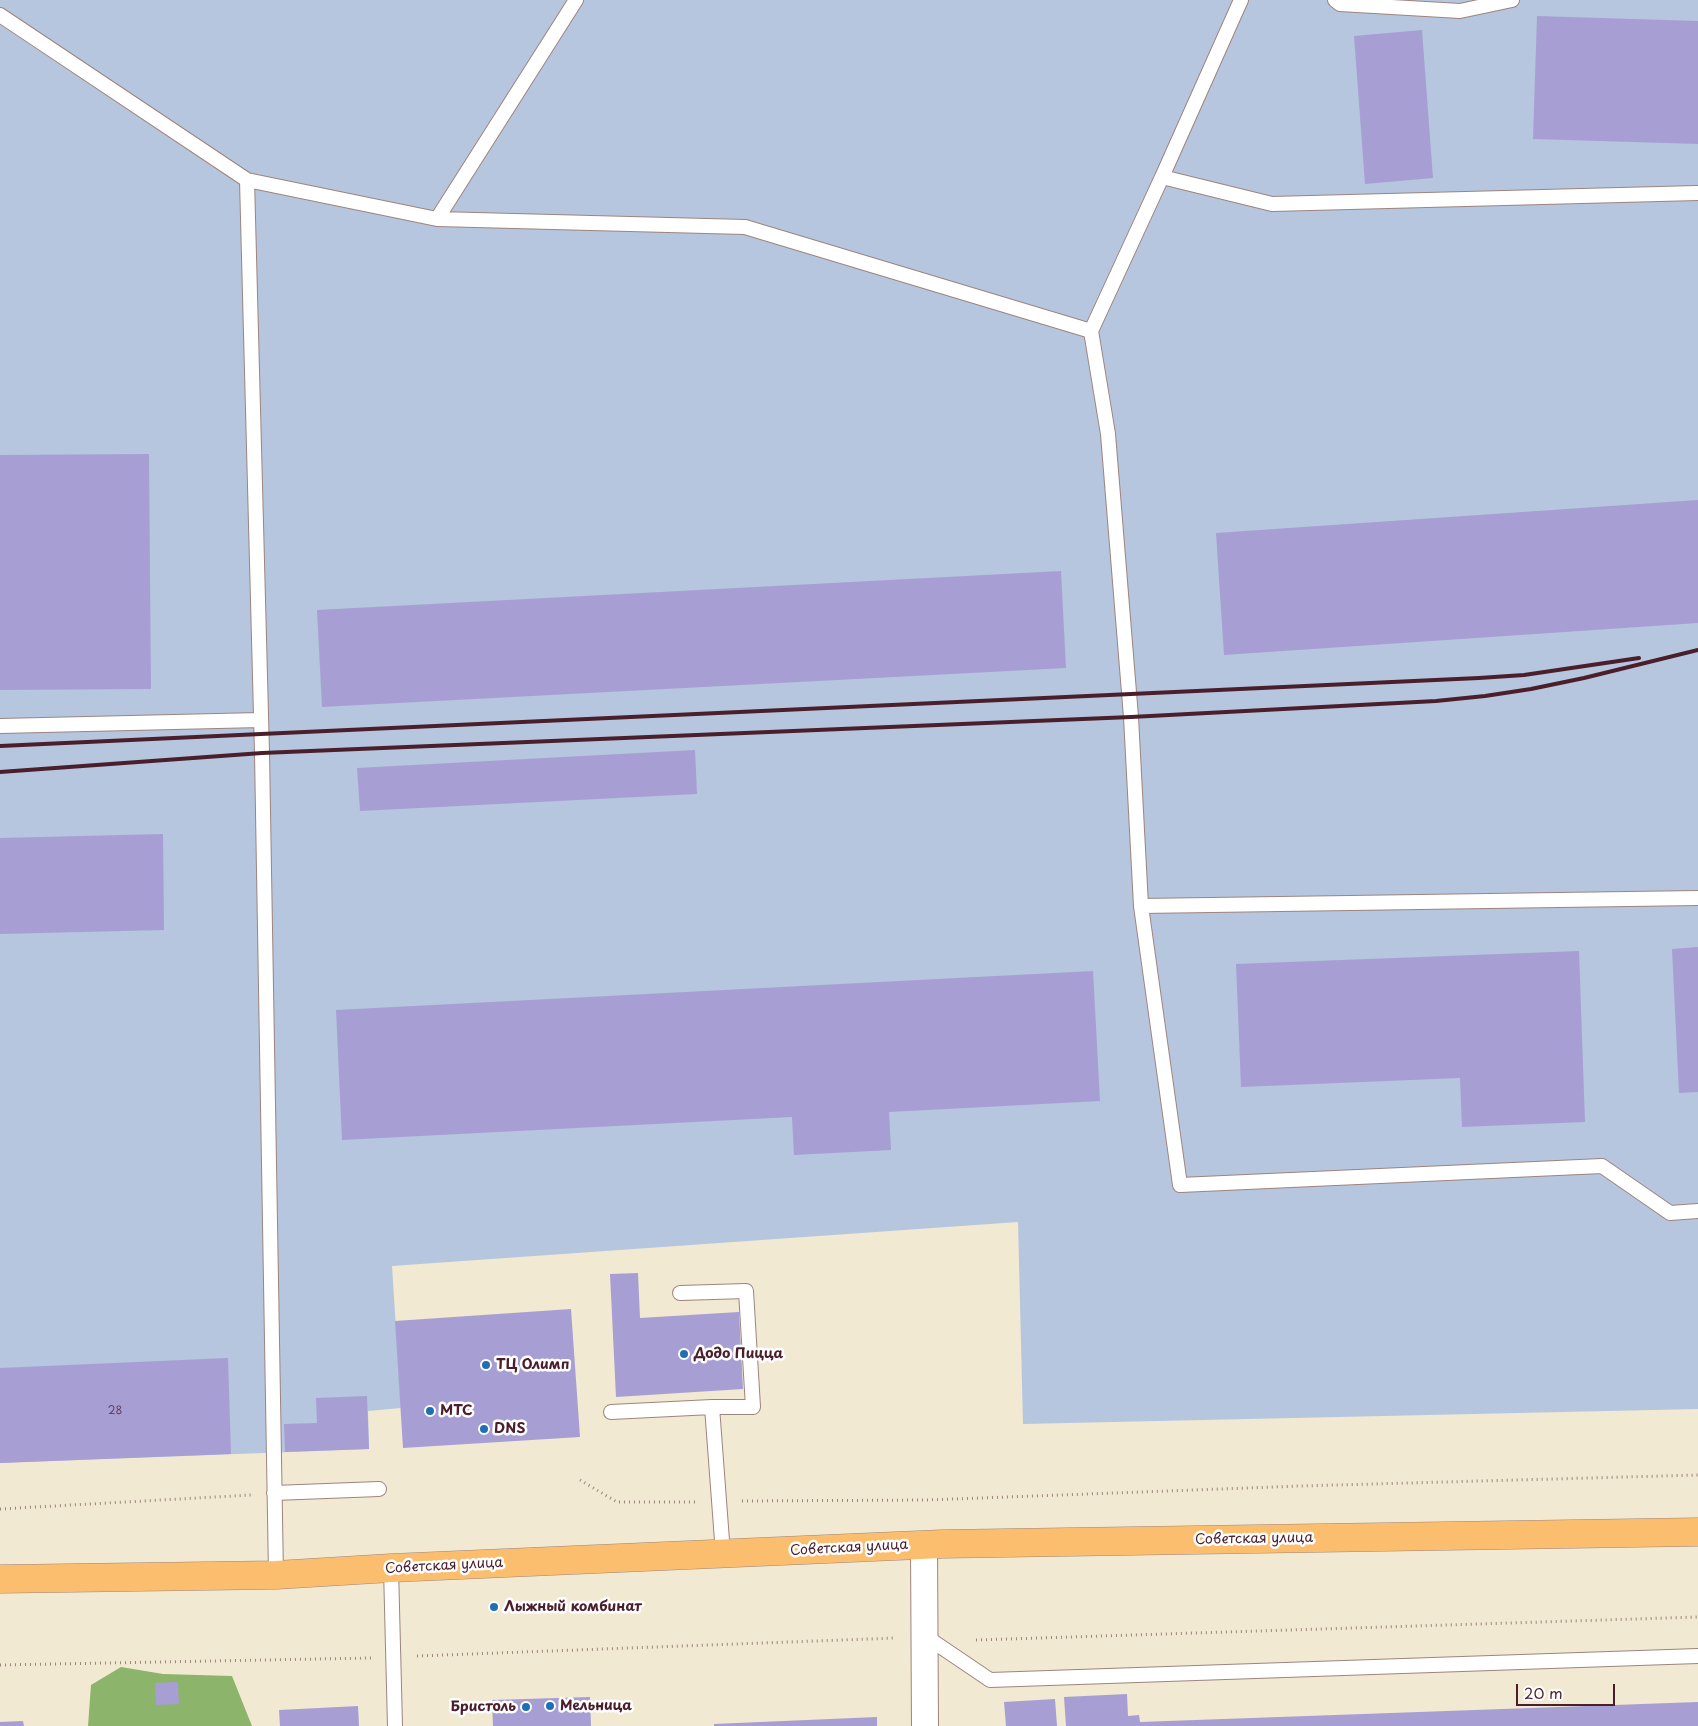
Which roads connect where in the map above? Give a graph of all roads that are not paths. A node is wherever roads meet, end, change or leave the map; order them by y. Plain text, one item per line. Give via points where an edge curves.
1 (576, 0) edge
2 (1241, 0) edge
3 (1335, 0) edge
4 (1512, 0) edge
5 (0, 15) edge
6 (1162, 177) junction
7 (247, 180) junction
8 (1698, 193) edge
9 (437, 219) junction
10 (1091, 331) junction
11 (261, 720) junction
12 (0, 726) edge
13 (1698, 898) edge
14 (1141, 906) junction
15 (1698, 1211) edge
16 (680, 1293) dead end
17 (712, 1407) junction
18 (610, 1412) dead end
19 (379, 1489) dead end
20 (274, 1494) junction
21 (1698, 1532) edge
22 (924, 1545) junction
23 (723, 1554) junction
24 (391, 1568) junction
25 (276, 1575) junction
26 (0, 1579) edge
27 (925, 1636) junction
28 (1698, 1656) edge
29 (395, 1726) edge
30 (925, 1726) edge

1 - 9 lane
2 - 6 lane
3 - 4 lane via 1340,4 1460,11
5 - 7 lane
6 - 8 lane via 1272,204
6 - 10 lane
7 - 9 lane
7 - 11 lane
9 - 10 lane via 745,227
10 - 14 lane via 1108,434 1131,717
11 - 12 lane
11 - 20 lane
13 - 14 lane
14 - 15 lane via 1180,1185 1602,1166 1670,1213
16 - 17 lane via 746,1291 753,1407
17 - 18 lane
17 - 23 lane
19 - 20 lane
20 - 25 lane
21 - 22 main road, Советская улица
22 - 23 main road, Советская улица
22 - 27 street
23 - 24 main road, Советская улица
24 - 25 main road, Советская улица
24 - 29 lane
25 - 26 main road, Советская улица
27 - 28 lane via 990,1680
27 - 30 street

